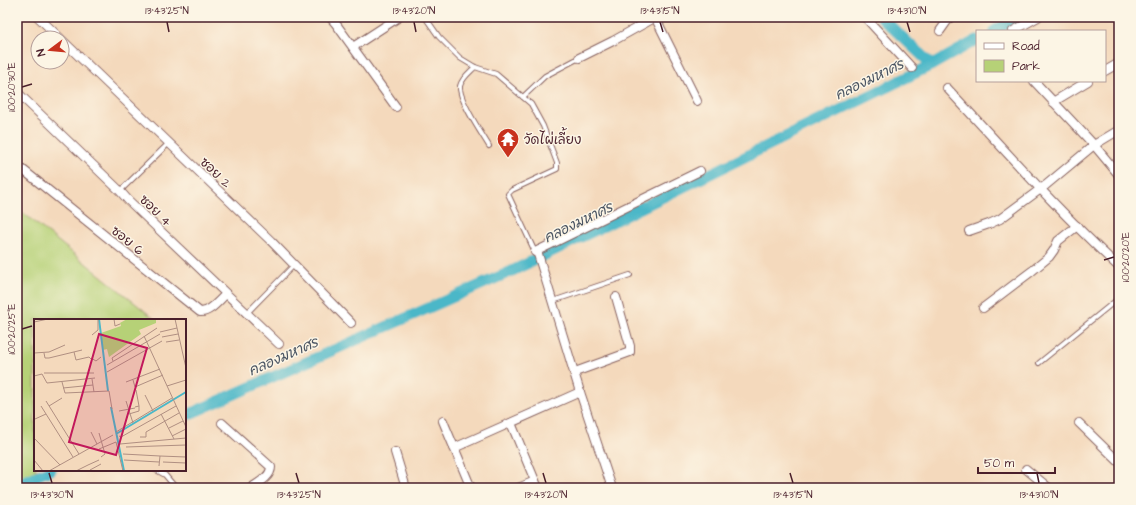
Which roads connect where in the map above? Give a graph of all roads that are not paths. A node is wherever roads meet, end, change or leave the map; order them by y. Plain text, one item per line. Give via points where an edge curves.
1 (38, 17) edge
2 (330, 17) edge
3 (398, 17) edge
4 (424, 17) edge
5 (655, 17) edge
6 (865, 17) edge
7 (950, 17) edge
8 (1038, 17) edge
9 (52, 30) edge
10 (1015, 30) edge
11 (940, 32) dead end
12 (353, 47) junction
13 (70, 48) edge
14 (579, 58) joint
15 (1119, 63) edge
16 (475, 67) junction
17 (912, 68) dead end
18 (1106, 70) edge
19 (1035, 82) edge
20 (1086, 82) edge
21 (947, 88) dead end
22 (17, 92) edge
23 (523, 97) junction
24 (697, 101) dead end
25 (1053, 102) junction
26 (396, 107) dead end
27 (1119, 130) edge
28 (168, 144) junction
29 (1094, 145) junction
30 (489, 146) dead end
31 (17, 165) edge
32 (700, 171) dead end
33 (1119, 175) edge
34 (1043, 187) junction
35 (120, 191) junction
36 (1077, 226) junction
37 (969, 231) dead end
38 (536, 253) junction
39 (294, 265) junction
40 (1119, 267) edge
41 (630, 275) dead end
42 (226, 294) junction
43 (616, 297) dead end
44 (1119, 298) edge
45 (553, 301) junction
46 (983, 308) dead end
47 (246, 313) junction
48 (351, 323) dead end
49 (279, 344) dead end
50 (1039, 363) dead end
51 (575, 372) junction
52 (580, 392) junction
53 (443, 422) dead end
54 (511, 423) junction
55 (1079, 423) dead end
56 (222, 424) dead end
57 (454, 448) junction
58 (395, 452) dead end
59 (1119, 462) edge
60 (1026, 468) dead end
61 (158, 471) edge
62 (536, 484) edge
63 (176, 488) edge
64 (251, 488) edge
65 (406, 488) edge
66 (470, 488) edge
67 (518, 488) edge
68 (612, 488) edge
69 (1049, 488) edge

1 - 9 street
2 - 12 street
3 - 12 street
4 - 16 lane via 452,51
5 - 14 street
5 - 24 street
6 - 17 street
7 - 11 street
8 - 10 street
12 - 26 street
13 - 28 street, ซอย 2
14 - 23 lane via 545,76
15 - 18 street
16 - 23 lane via 496,74
16 - 30 lane via 462,79 460,88 470,116
19 - 25 street
20 - 25 street
21 - 34 street
22 - 35 street, ซอย 4
23 - 38 lane via 531,104 543,126 558,163 557,169 508,194
25 - 29 street
27 - 29 street
28 - 35 lane
28 - 39 street, ซอย 2
29 - 33 street
29 - 34 street
31 - 42 street, ซอย 6 via 200,312 210,309
32 - 38 street
34 - 36 street
34 - 37 street via 1000,219
35 - 42 street, ซอย 4
36 - 40 street
36 - 46 street via 1058,240 1054,250 1032,271
38 - 45 street
39 - 47 lane
39 - 48 street, ซอย 2
41 - 45 lane
42 - 47 street, ซอย 4
43 - 51 street via 630,352
44 - 50 lane
45 - 51 street
47 - 49 street, ซอย 4
51 - 52 street
52 - 54 street
52 - 68 street
53 - 57 street
54 - 57 street
54 - 62 street
55 - 59 street
56 - 64 street via 271,467 268,476
57 - 66 street
58 - 65 street
60 - 69 street
61 - 63 lane
62 - 67 street

